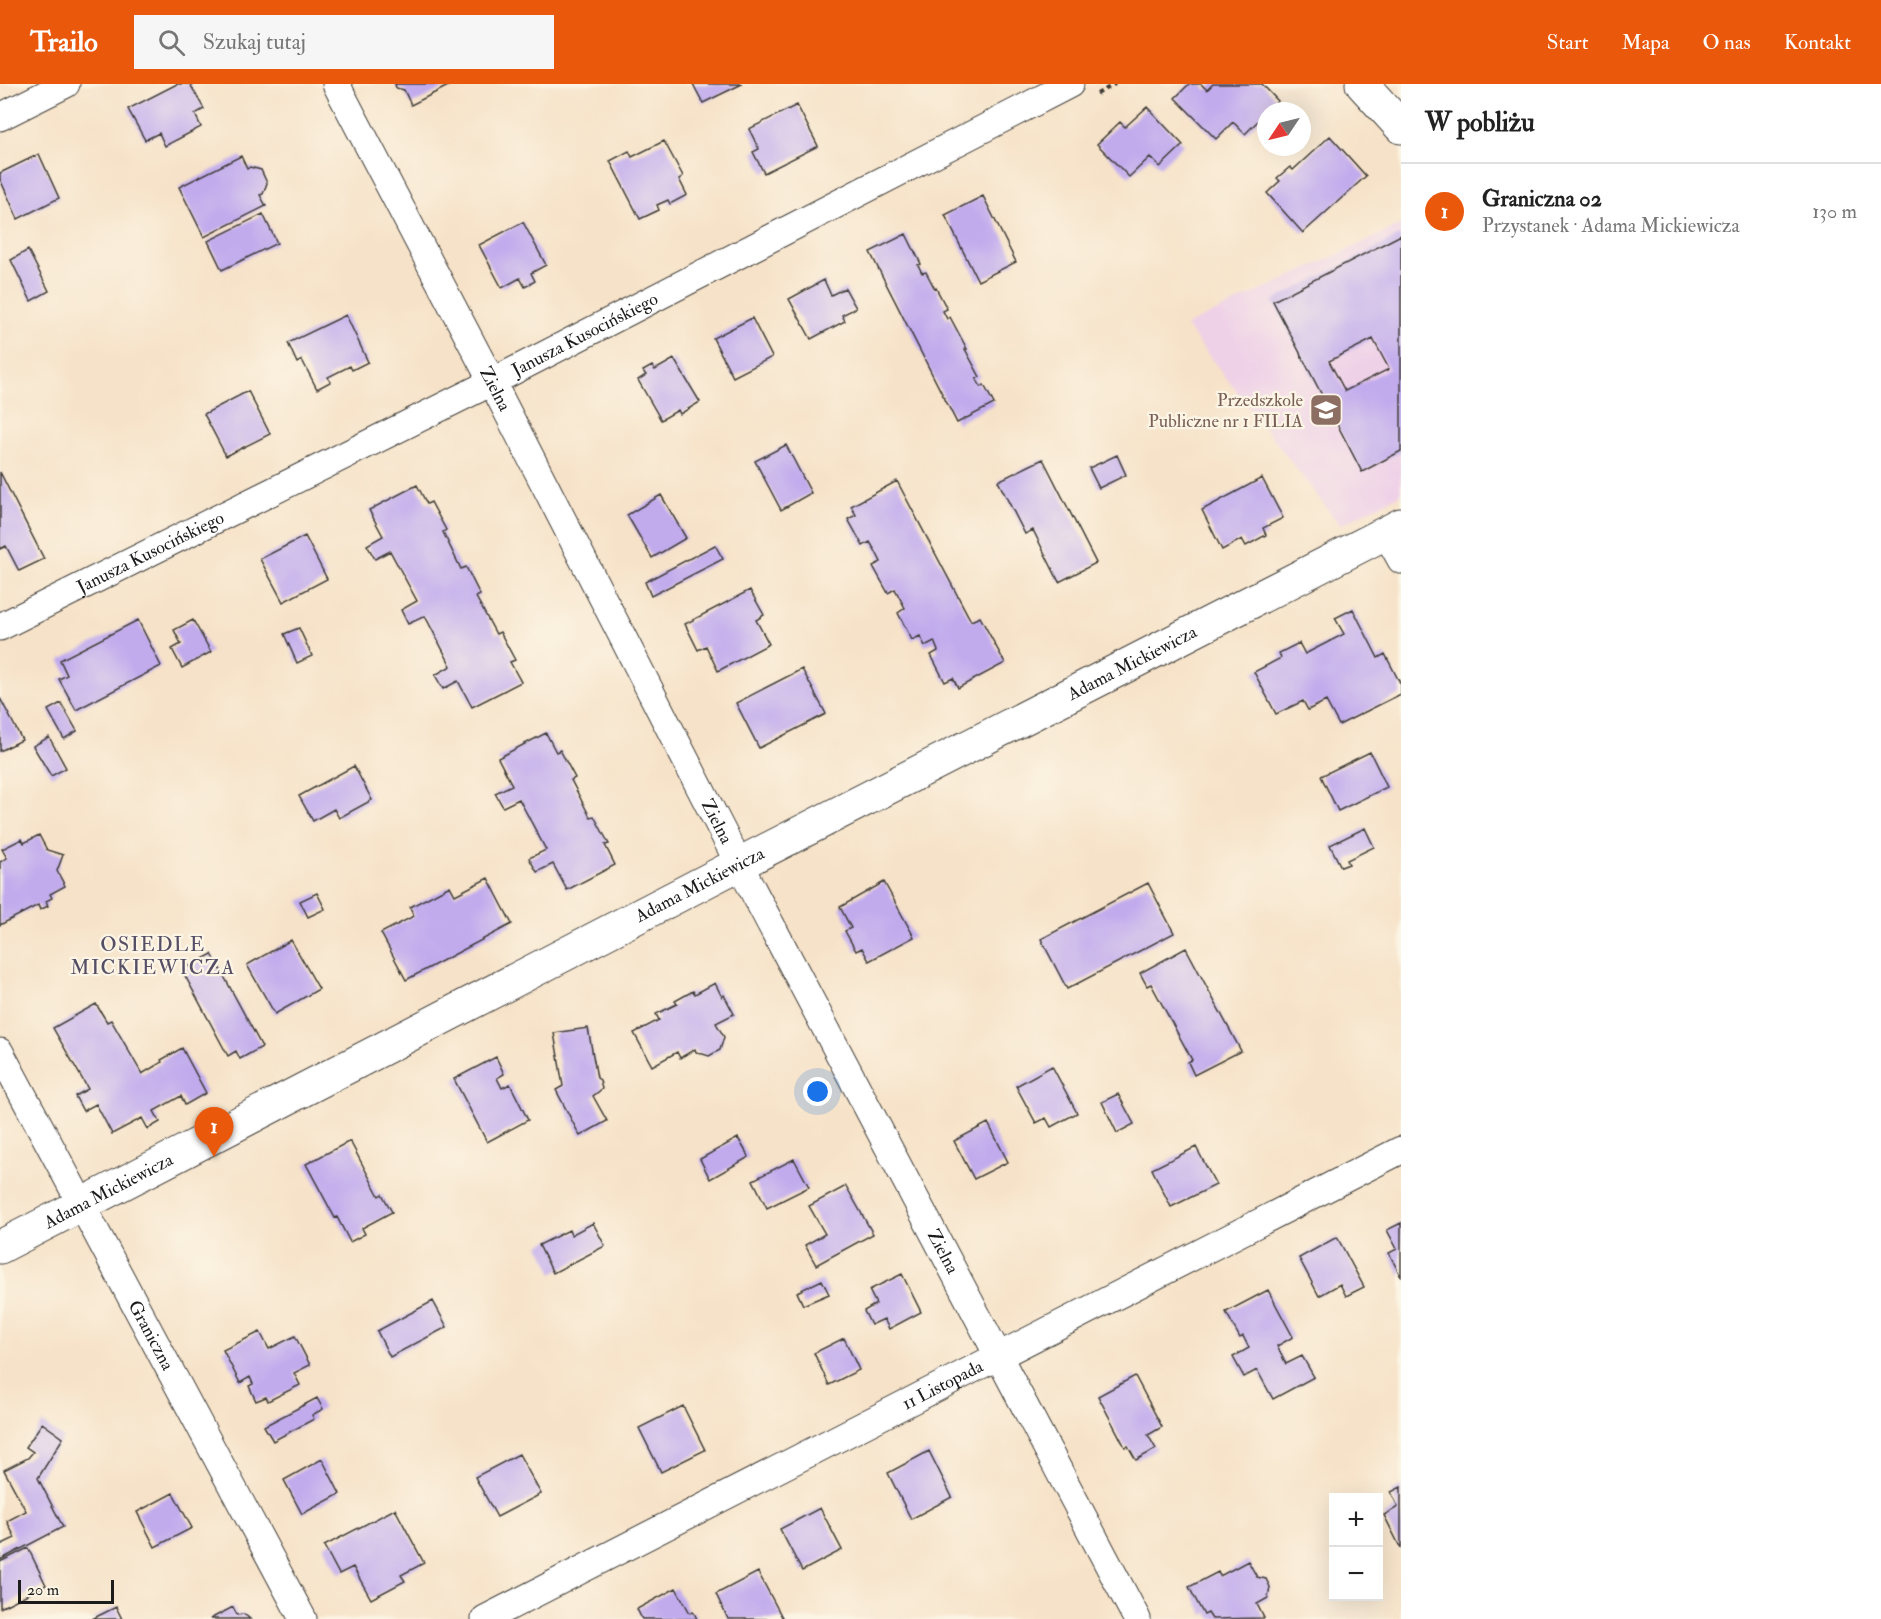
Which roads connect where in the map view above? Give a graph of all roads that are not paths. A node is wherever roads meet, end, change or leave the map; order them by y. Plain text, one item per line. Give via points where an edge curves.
1 (66, 84) edge
2 (336, 84) edge
3 (1070, 84) edge
4 (1362, 84) edge
5 (0, 117) edge
6 (1401, 127) edge
7 (492, 382) junction
8 (1396, 539) edge
9 (0, 627) edge
10 (739, 864) junction
11 (0, 1052) edge
12 (1401, 1150) edge
13 (81, 1206) junction
14 (0, 1247) edge
15 (998, 1358) junction
16 (303, 1619) edge
17 (485, 1619) edge
18 (1137, 1619) edge

1 - 5 street
2 - 7 street, Zielna
3 - 7 street, Janusza Kusocińskiego
4 - 6 street
7 - 9 street, Janusza Kusocińskiego
7 - 10 street, Zielna
8 - 10 street, Adama Mickiewicza
10 - 13 street, Adama Mickiewicza
10 - 15 street, Zielna
11 - 13 street, Graniczna
12 - 15 street, 11 Listopada
13 - 14 street, Adama Mickiewicza
13 - 16 street, Graniczna
15 - 17 street, 11 Listopada
15 - 18 street, Zielna

